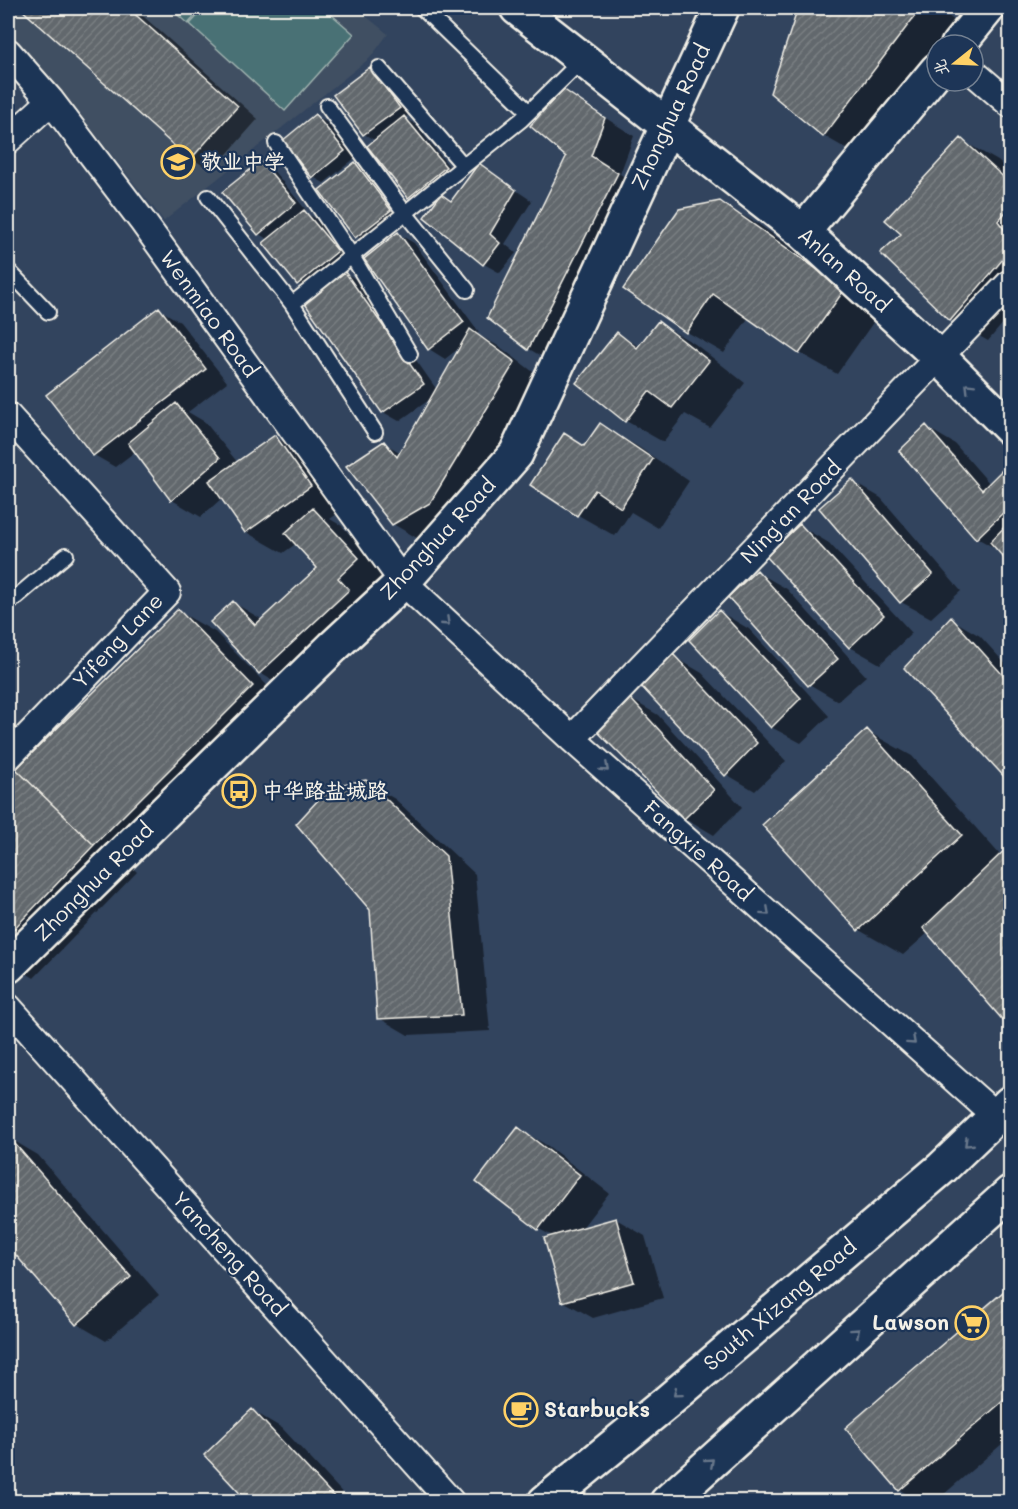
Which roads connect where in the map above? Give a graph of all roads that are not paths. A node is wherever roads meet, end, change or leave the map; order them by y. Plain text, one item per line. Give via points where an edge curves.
1 (422, 8) edge
2 (517, 8) edge
3 (722, 8) edge
4 (988, 8) edge
5 (968, 33) edge
6 (8, 52) edge
7 (583, 59) junction
8 (379, 68) dead end
9 (985, 82) edge
10 (925, 85) edge
11 (51, 101) junction
12 (1011, 104) edge
13 (327, 106) dead end
14 (529, 112) junction
15 (666, 126) junction
16 (8, 140) edge
17 (276, 143) dead end
18 (464, 166) junction
19 (208, 197) dead end
20 (405, 213) junction
21 (803, 232) junction
22 (352, 256) junction
23 (8, 270) edge
24 (1011, 284) edge
25 (467, 290) dead end
26 (292, 304) junction
27 (48, 312) dead end
28 (410, 354) dead end
29 (940, 358) junction
30 (8, 416) edge
31 (1011, 428) edge
32 (375, 432) dead end
33 (66, 555) dead end
34 (403, 582) junction
35 (8, 604) edge
36 (572, 739) junction
37 (8, 757) edge
38 (8, 966) edge
39 (8, 1007) edge
40 (1004, 1109) edge
41 (1011, 1193) edge
42 (451, 1502) edge
43 (545, 1502) edge
44 (667, 1502) edge

1 - 14 lane
2 - 7 street, Anlan Road
3 - 15 street, Zhonghua Road
4 - 5 street
6 - 11 street, Wenmiao Road
7 - 14 lane
7 - 15 street, Anlan Road
8 - 18 lane
9 - 12 street
10 - 21 street
11 - 16 street
11 - 34 street, Wenmiao Road
13 - 20 lane
14 - 18 lane
15 - 21 street, Anlan Road
15 - 34 street, Zhonghua Road via 516,454
17 - 22 lane
18 - 20 lane
19 - 26 lane
20 - 22 lane
20 - 25 lane
21 - 29 street, Anlan Road
22 - 26 lane
22 - 28 lane
23 - 27 lane
24 - 29 street, Ning'an Road
26 - 32 lane
31 -> 29 street, Anlan Road
29 - 36 street, Ning'an Road
30 - 37 street, Yifeng Lane via 167,592
33 - 35 lane
34 -> 36 street, Fangxie Road
34 - 38 street, Zhonghua Road
36 -> 40 street, Fangxie Road
39 - 42 street, Yancheng Road
40 -> 43 street, South Xizang Road via 942,1168
44 -> 41 street

